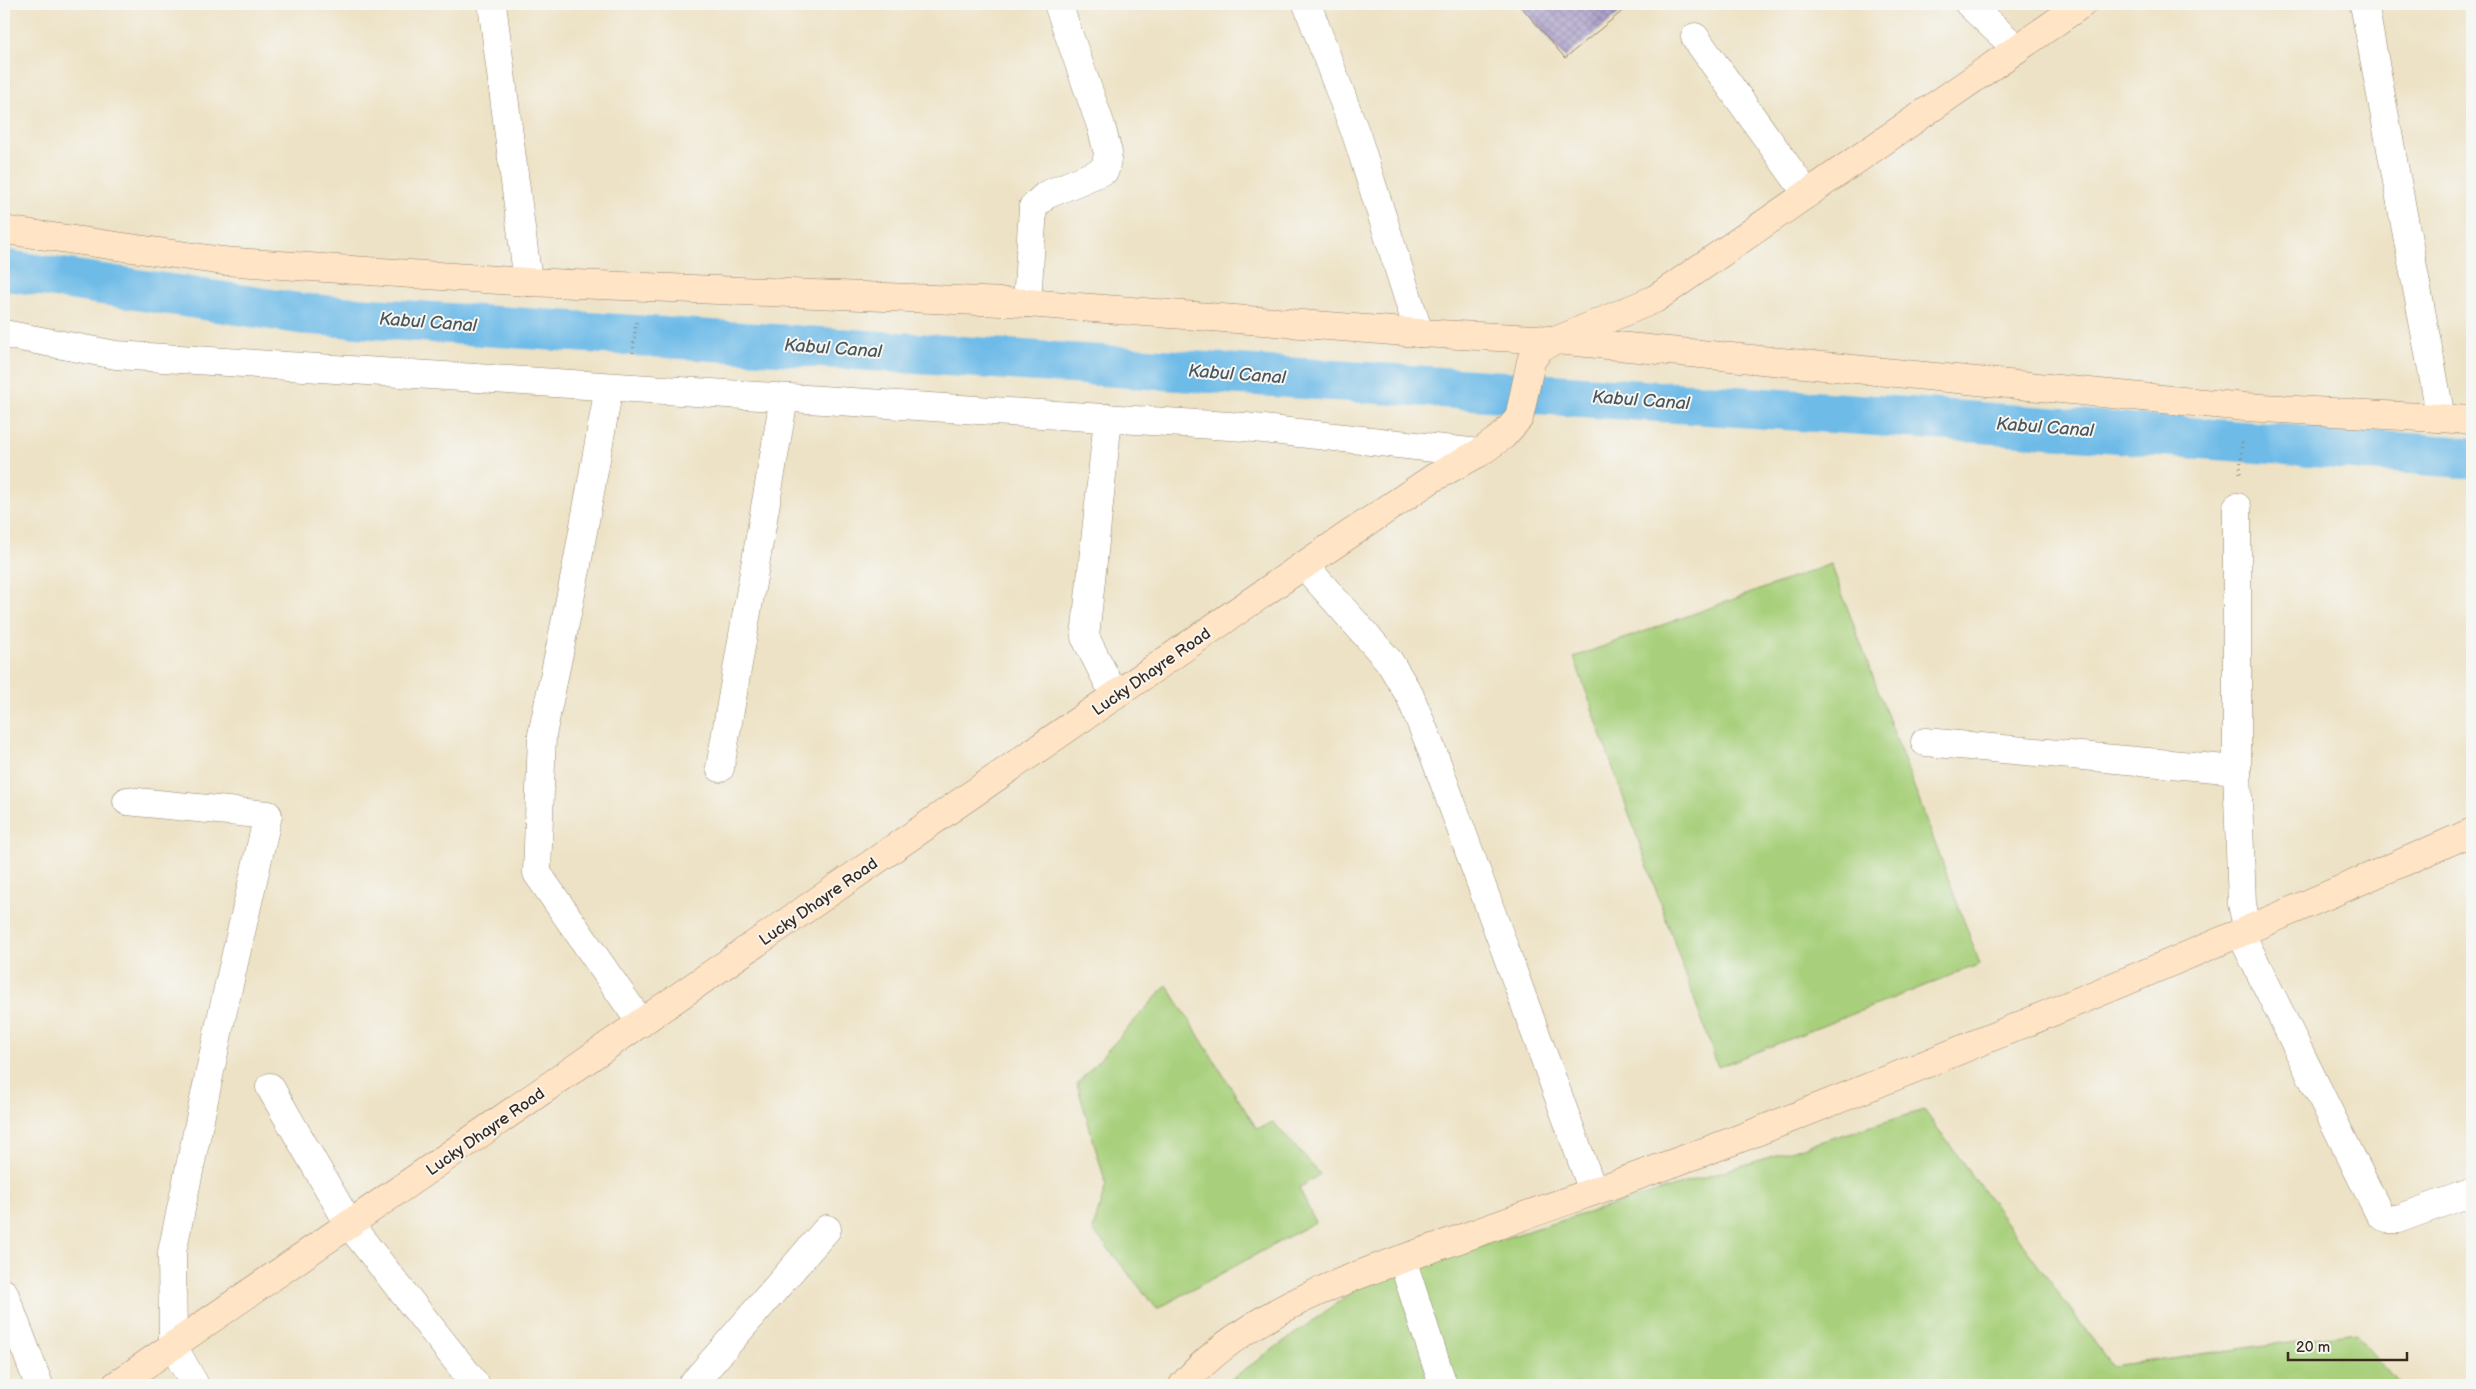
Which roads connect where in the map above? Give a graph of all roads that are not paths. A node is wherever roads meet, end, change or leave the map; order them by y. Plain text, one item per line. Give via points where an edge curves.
1 (492, 4) edge
2 (1058, 4) edge
3 (1307, 4) edge
4 (1968, 4) edge
5 (2082, 4) edge
6 (2364, 4) edge
7 (1695, 37) dead end
8 (2016, 49) junction
9 (1807, 194) junction
10 (4, 230) edge
11 (528, 282) junction
12 (1027, 303) junction
13 (1419, 333) junction
14 (4, 334) edge
15 (1556, 340) junction
16 (619, 387) junction
17 (784, 398) junction
18 (1108, 418) junction
19 (2441, 418) junction
20 (2472, 420) edge
21 (1479, 453) junction
22 (2237, 507) road end
23 (1304, 565) junction
24 (1115, 696) junction
25 (1925, 742) dead end
26 (720, 768) dead end
27 (2237, 770) junction
28 (127, 801) dead end
29 (2472, 832) edge
30 (2244, 932) junction
31 (641, 1023) junction
32 (270, 1087) dead end
33 (1593, 1190) junction
34 (2472, 1192) edge
35 (349, 1224) junction
36 (828, 1229) dead end
37 (1402, 1259) junction
38 (4, 1293) edge
39 (173, 1346) junction
40 (39, 1385) edge
41 (116, 1385) edge
42 (195, 1385) edge
43 (476, 1385) edge
44 (692, 1385) edge
45 (1184, 1385) edge
46 (1443, 1385) edge

1 - 11 street
2 - 12 street via 1108,153 1105,170 1046,195 1033,207
3 - 13 street via 1357,136
4 - 8 street
5 - 8 main road
6 - 19 street
7 - 9 street
8 - 9 main road
9 - 15 main road via 1655,299
10 - 11 main road via 223,261
11 - 12 main road
12 - 13 main road
13 - 15 main road
14 - 16 street via 116,355
15 - 19 main road via 2246,407
15 - 21 main road, Lucky Dhayre Road via 1541,347 1531,361 1519,418 1503,436
16 - 17 street
16 - 31 street via 542,735 537,873
17 - 18 street
17 - 26 street
18 - 21 street via 1245,426
18 - 24 street via 1085,637
19 - 20 main road
21 - 23 main road, Lucky Dhayre Road via 1433,478
22 - 27 street
23 - 24 main road, Lucky Dhayre Road
23 - 33 street via 1390,661 1410,696
24 - 31 main road, Lucky Dhayre Road
25 - 27 street
27 - 30 street
28 - 39 street via 268,815 172,1252
29 - 30 main road
30 - 33 main road via 1771,1127
30 - 34 street via 2380,1215 2398,1219
31 - 35 main road, Lucky Dhayre Road
32 - 35 street
33 - 37 main road
35 - 39 main road, Lucky Dhayre Road
35 - 43 street
36 - 44 street
37 - 45 main road via 1283,1307 1252,1325
37 - 46 street
38 - 40 street
39 - 41 main road, Lucky Dhayre Road
39 - 42 street

